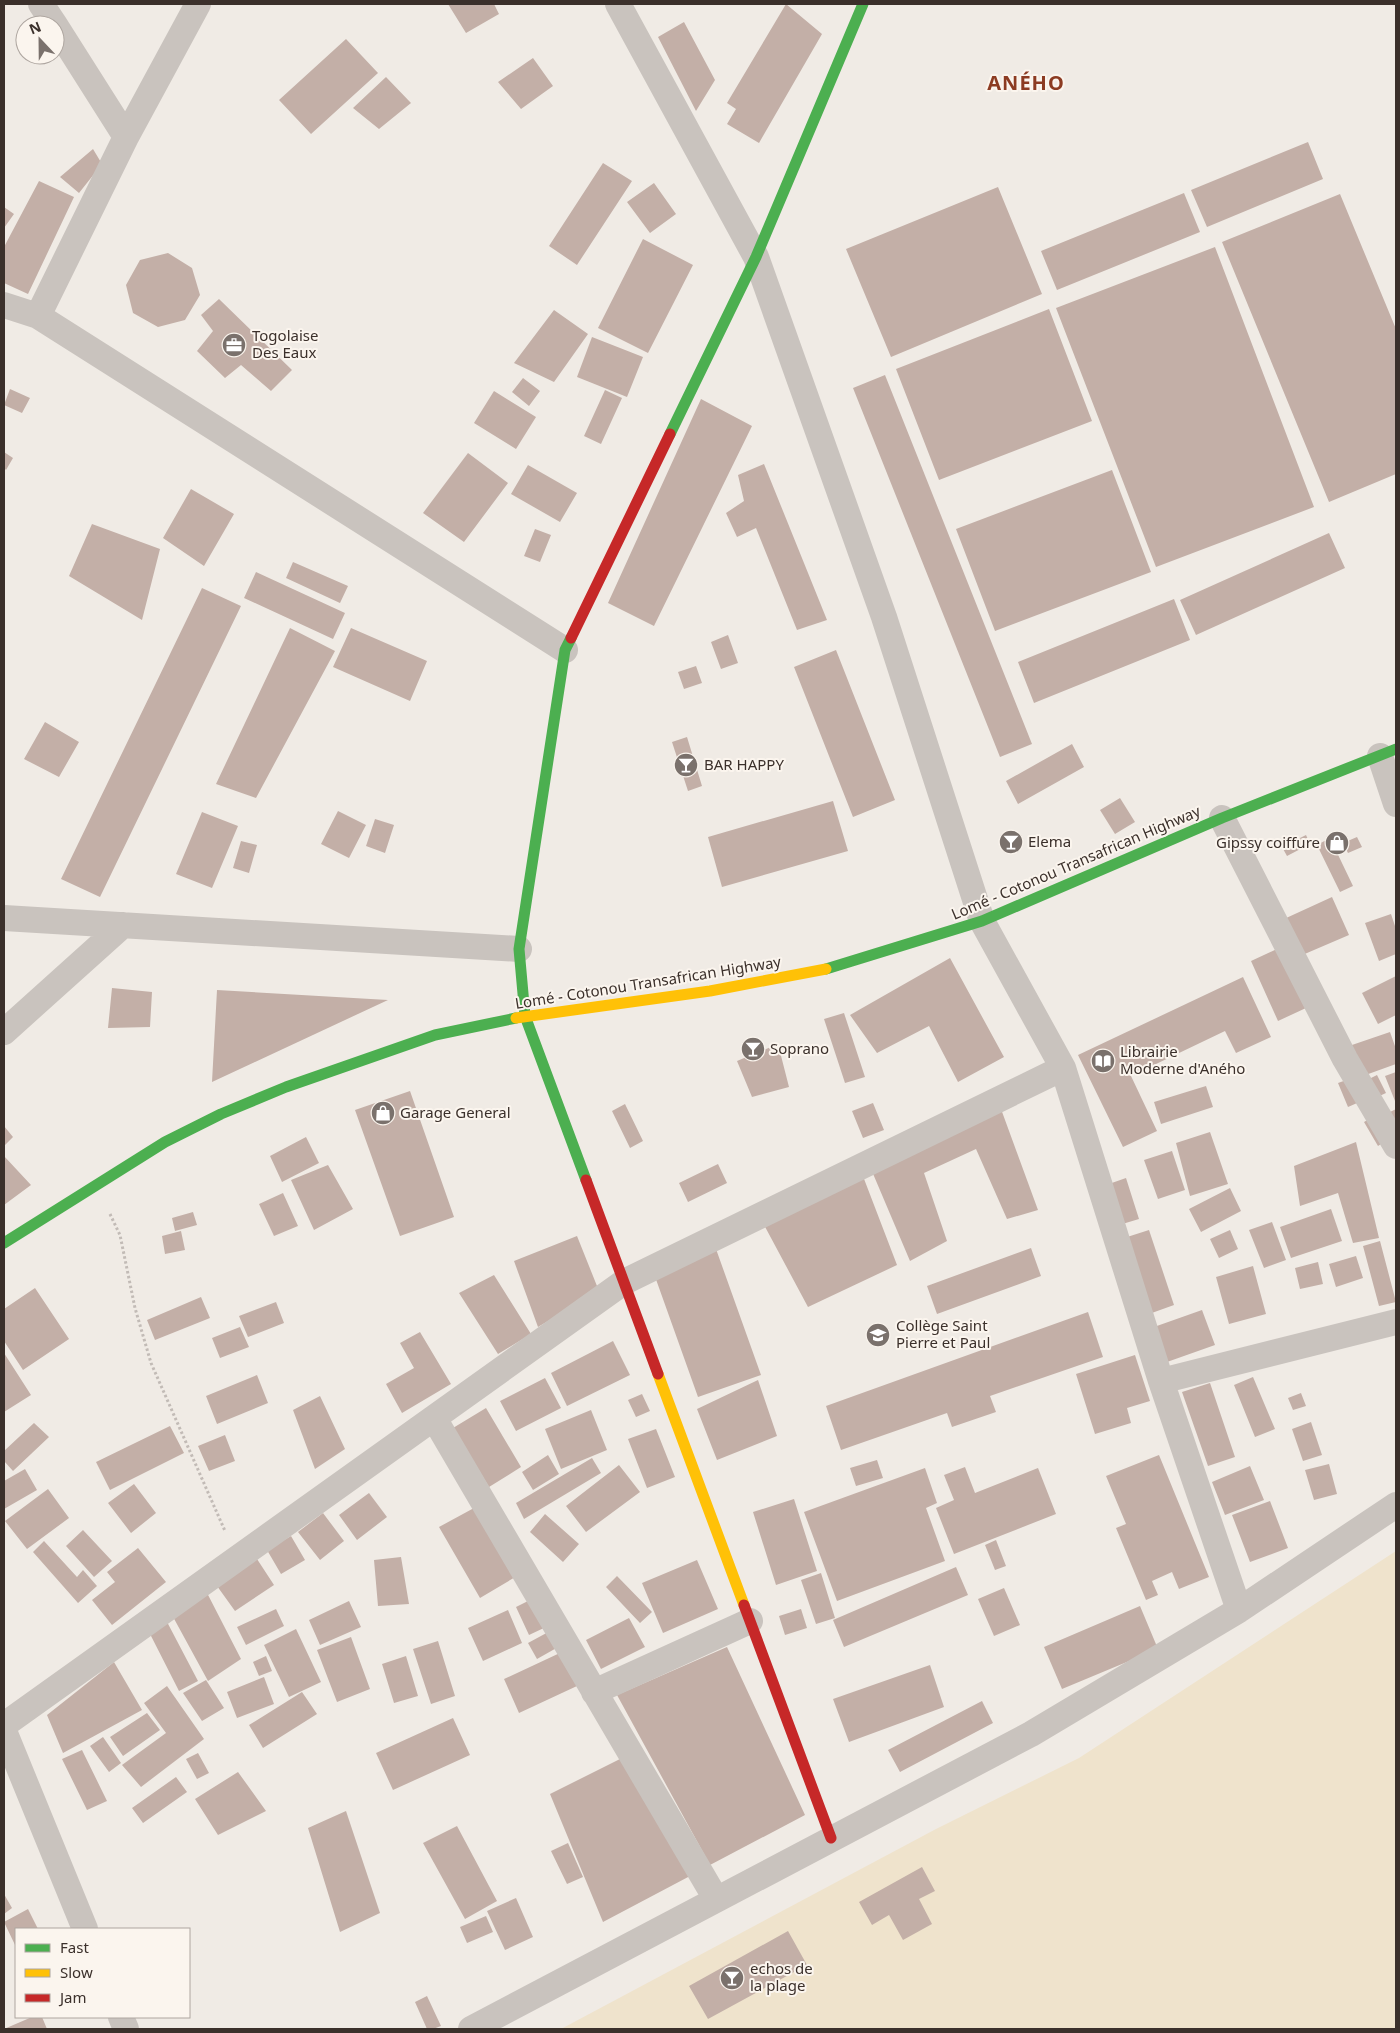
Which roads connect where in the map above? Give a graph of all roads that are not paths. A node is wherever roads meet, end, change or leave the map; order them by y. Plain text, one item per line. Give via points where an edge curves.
1 (41, 4) edge
2 (198, 4) edge
3 (618, 4) edge
4 (863, 4) edge
5 (48, 15) edge
6 (65, 41) edge
7 (126, 137) junction
8 (756, 257) junction
9 (4, 305) edge
10 (38, 316) junction
11 (565, 650) junction
12 (1388, 752) edge
13 (1396, 804) edge
14 (1222, 818) junction
15 (4, 918) edge
16 (982, 922) junction
17 (123, 925) junction
18 (519, 949) junction
19 (525, 1016) junction
20 (4, 1032) edge
21 (1063, 1068) junction
22 (1396, 1146) edge
23 (4, 1243) edge
24 (624, 1282) junction
25 (1396, 1322) edge
26 (1161, 1382) junction
27 (434, 1418) junction
28 (1396, 1505) edge
29 (1239, 1610) junction
30 (750, 1621) junction
31 (594, 1692) junction
32 (4, 1725) edge
33 (4, 1731) edge
34 (831, 1838) junction
35 (716, 1899) junction
36 (85, 1928) edge
37 (471, 2029) edge

1 - 5 street
2 - 7 street
3 - 8 street
4 - 8 main road
6 - 7 street
7 - 10 street
8 - 11 main road
8 - 16 street via 884,616
9 - 10 street
10 - 11 street
11 - 18 main road
12 - 13 street
12 - 14 main road, Lomé - Cotonou Transafrican Highway
14 - 16 main road, Lomé - Cotonou Transafrican Highway
14 - 22 street via 1345,1059
15 - 17 street
16 - 19 main road, Lomé - Cotonou Transafrican Highway via 832,968 710,991
16 - 21 street
17 - 18 street
17 - 20 street
18 - 19 main road
19 - 23 main road, Lomé - Cotonou Transafrican Highway via 435,1035 286,1087 221,1114 165,1142
19 - 24 main road
21 - 24 street
21 - 26 street
24 - 27 street
24 - 30 main road
25 - 26 street
26 - 29 street
27 - 31 street
27 - 32 street
28 - 29 street
29 - 34 street via 1031,1734
30 - 31 street
30 - 34 main road
31 - 35 street
33 - 36 street
34 - 35 street
35 - 37 street

